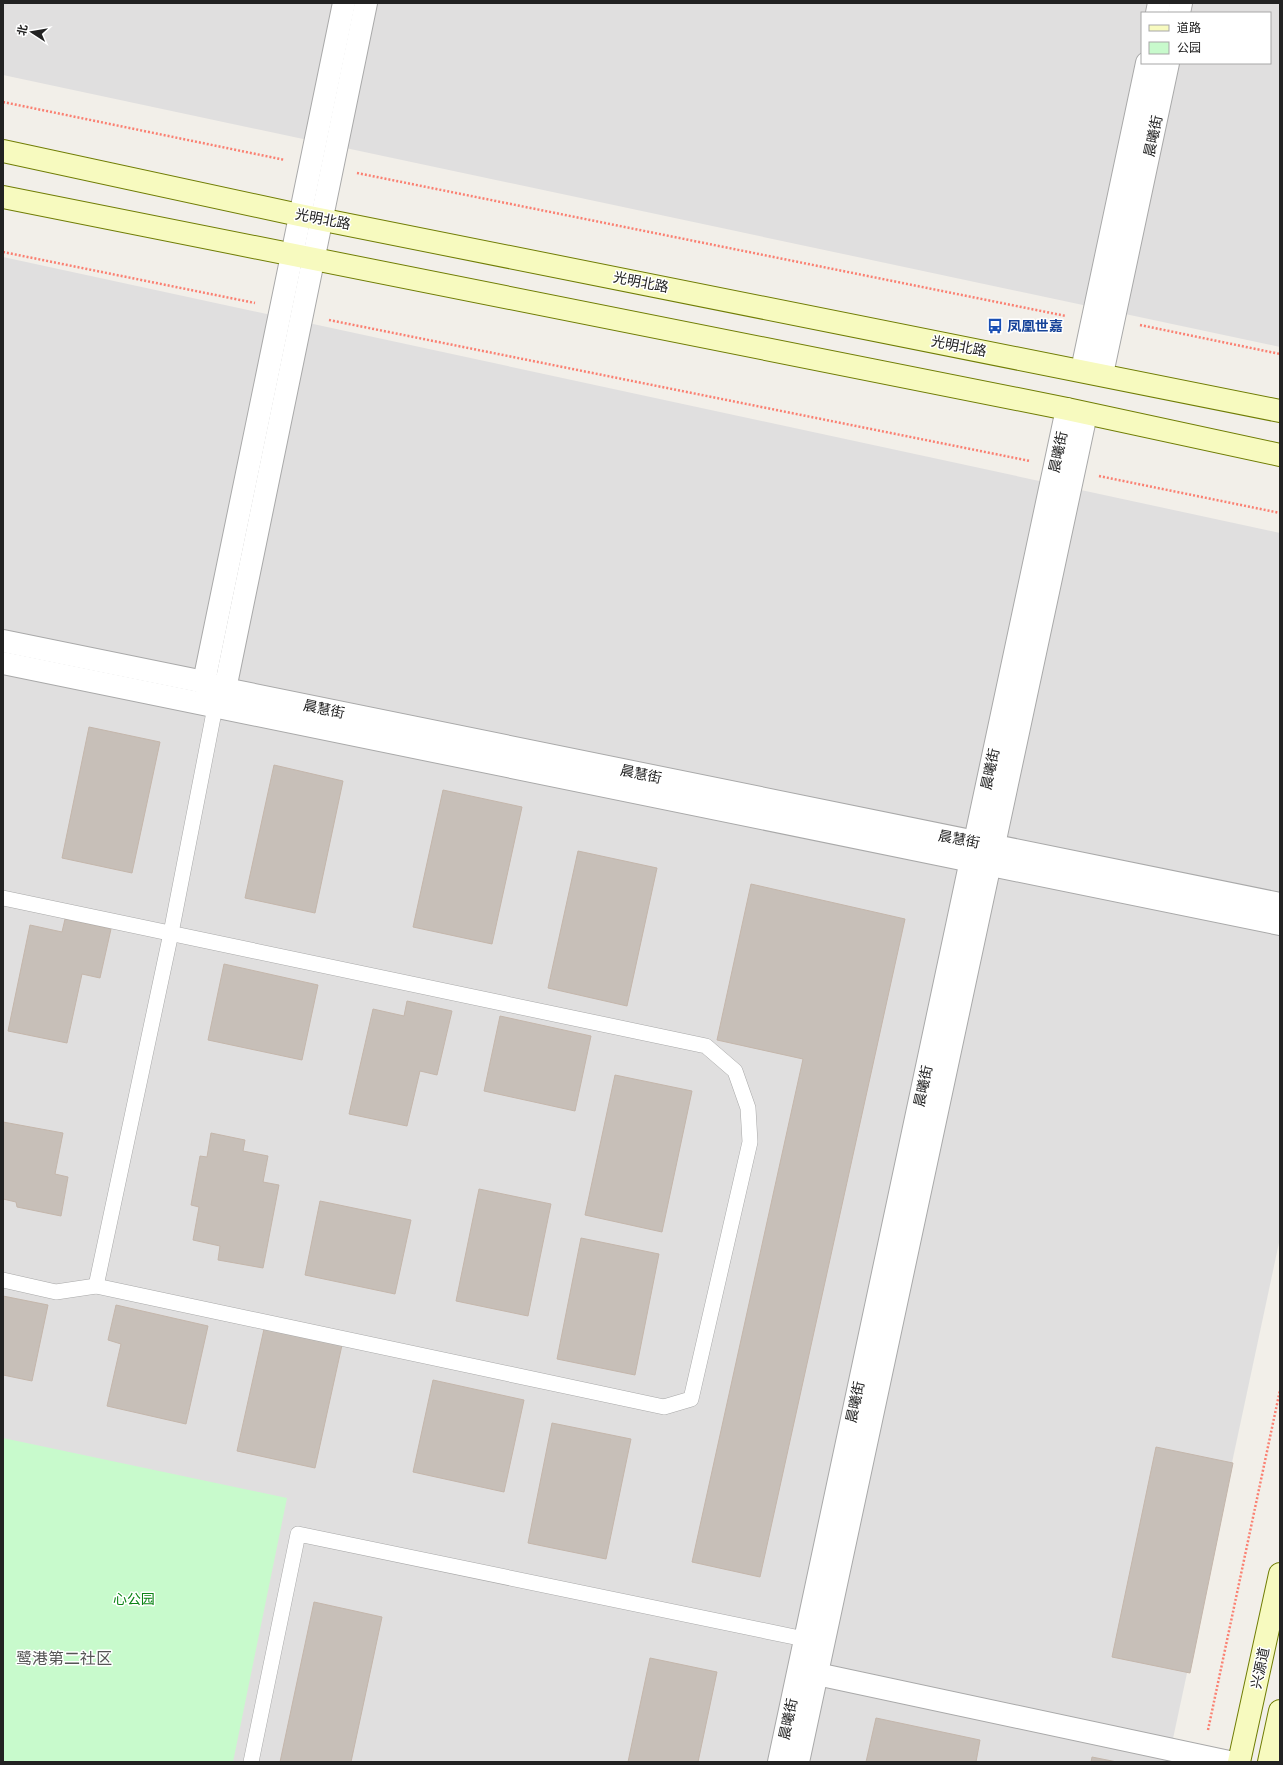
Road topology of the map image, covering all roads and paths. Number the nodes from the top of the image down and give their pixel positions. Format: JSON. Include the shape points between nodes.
{"nodes":[{"id":1,"x":344,"y":3,"type":"edge"},
{"id":2,"x":366,"y":3,"type":"edge"},
{"id":3,"x":1147,"y":64,"type":"edge"},
{"id":4,"x":1168,"y":64,"type":"edge"},
{"id":5,"x":3,"y":102,"type":"edge"},
{"id":6,"x":3,"y":151,"type":"edge"},
{"id":7,"x":320,"y":167,"type":"junction"},
{"id":8,"x":3,"y":197,"type":"edge"},
{"id":9,"x":299,"y":215,"type":"junction"},
{"id":10,"x":320,"y":218,"type":"junction"},
{"id":11,"x":3,"y":252,"type":"edge"},
{"id":12,"x":291,"y":255,"type":"junction"},
{"id":13,"x":313,"y":259,"type":"junction"},
{"id":14,"x":280,"y":308,"type":"junction"},
{"id":15,"x":302,"y":314,"type":"junction"},
{"id":16,"x":1103,"y":320,"type":"junction"},
{"id":17,"x":1280,"y":354,"type":"edge"},
{"id":18,"x":1092,"y":372,"type":"junction"},
{"id":19,"x":1280,"y":410,"type":"edge"},
{"id":20,"x":1077,"y":412,"type":"junction"},
{"id":21,"x":1280,"y":455,"type":"edge"},
{"id":22,"x":1065,"y":468,"type":"junction"},
{"id":23,"x":1280,"y":513,"type":"edge"},
{"id":24,"x":3,"y":641,"type":"edge"},
{"id":25,"x":3,"y":663,"type":"edge"},
{"id":26,"x":204,"y":682,"type":"junction"},
{"id":27,"x":220,"y":698,"type":"junction"},
{"id":28,"x":982,"y":853,"type":"junction"},
{"id":29,"x":3,"y":898,"type":"edge"},
{"id":30,"x":1280,"y":904,"type":"edge"},
{"id":31,"x":1280,"y":924,"type":"edge"},
{"id":32,"x":171,"y":932,"type":"junction"},
{"id":33,"x":3,"y":1280,"type":"edge"},
{"id":34,"x":96,"y":1286,"type":"junction"},
{"id":35,"x":1280,"y":1390,"type":"edge"},
{"id":36,"x":1280,"y":1574,"type":"edge"},
{"id":37,"x":814,"y":1641,"type":"junction"},
{"id":38,"x":817,"y":1674,"type":"junction"},
{"id":39,"x":1280,"y":1711,"type":"edge"},
{"id":40,"x":1202,"y":1756,"type":"junction"},
{"id":41,"x":251,"y":1762,"type":"edge"},
{"id":42,"x":779,"y":1762,"type":"edge"},
{"id":43,"x":798,"y":1762,"type":"edge"},
{"id":44,"x":1229,"y":1762,"type":"edge"},
{"id":45,"x":1239,"y":1762,"type":"edge"},
{"id":46,"x":1269,"y":1762,"type":"edge"}],
"edges":[{"from":1,"to":7,"type":"street"},
{"from":2,"to":7,"type":"street"},
{"from":3,"to":16,"type":"street","name":"晨曦街"},
{"from":4,"to":16,"type":"street","name":"晨曦街"},
{"from":5,"to":7,"type":"path"},
{"from":6,"to":9,"type":"main road","name":"光明北路"},
{"from":7,"to":9,"type":"street"},
{"from":7,"to":10,"type":"street"},
{"from":7,"to":16,"type":"path"},
{"from":8,"to":12,"type":"main road"},
{"from":9,"to":10,"type":"main road","name":"光明北路"},
{"from":9,"to":12,"type":"street"},
{"from":10,"to":13,"type":"street"},
{"from":10,"to":18,"type":"main road","name":"光明北路"},
{"from":11,"to":14,"type":"path"},
{"from":12,"to":13,"type":"main road"},
{"from":12,"to":14,"type":"street"},
{"from":13,"to":15,"type":"street"},
{"from":13,"to":20,"type":"main road"},
{"from":14,"to":26,"type":"street"},
{"from":15,"to":22,"type":"path"},
{"from":15,"to":27,"type":"street"},
{"from":16,"to":17,"type":"path"},
{"from":16,"to":18,"type":"street","name":"晨曦街"},
{"from":18,"to":19,"type":"main road","name":"光明北路"},
{"from":20,"to":21,"type":"main road"},
{"from":20,"to":22,"type":"street","name":"晨曦街"},
{"from":22,"to":23,"type":"path"},
{"from":22,"to":28,"type":"street","name":"晨曦街"},
{"from":24,"to":26,"type":"street"},
{"from":25,"to":27,"type":"street","name":"晨慧街"},
{"from":26,"to":27,"type":"street"},
{"from":27,"to":28,"type":"street","name":"晨慧街"},
{"from":27,"to":32,"type":"lane"},
{"from":28,"to":30,"type":"street","name":"晨慧街"},
{"from":28,"to":31,"type":"street","name":"晨慧街"},
{"from":28,"to":37,"type":"street","name":"晨曦街"},
{"from":29,"to":32,"type":"lane"},
{"from":32,"to":34,"type":"lane"},
{"from":32,"to":34,"type":"lane","via":[[706,1046],[734,1071],[748,1108],[750,1142],[690,1399],[664,1407]]},
{"from":33,"to":34,"type":"lane","via":[[56,1292]]},
{"from":35,"to":40,"type":"path"},
{"from":36,"to":45,"type":"main road","name":"兴源道"},
{"from":37,"to":38,"type":"street","name":"晨曦街"},
{"from":37,"to":41,"type":"lane","via":[[298,1534]]},
{"from":37,"to":42,"type":"street","name":"晨曦街"},
{"from":38,"to":40,"type":"street"},
{"from":38,"to":43,"type":"street","name":"晨曦街"},
{"from":39,"to":46,"type":"main road"},
{"from":40,"to":44,"type":"street"}]}
